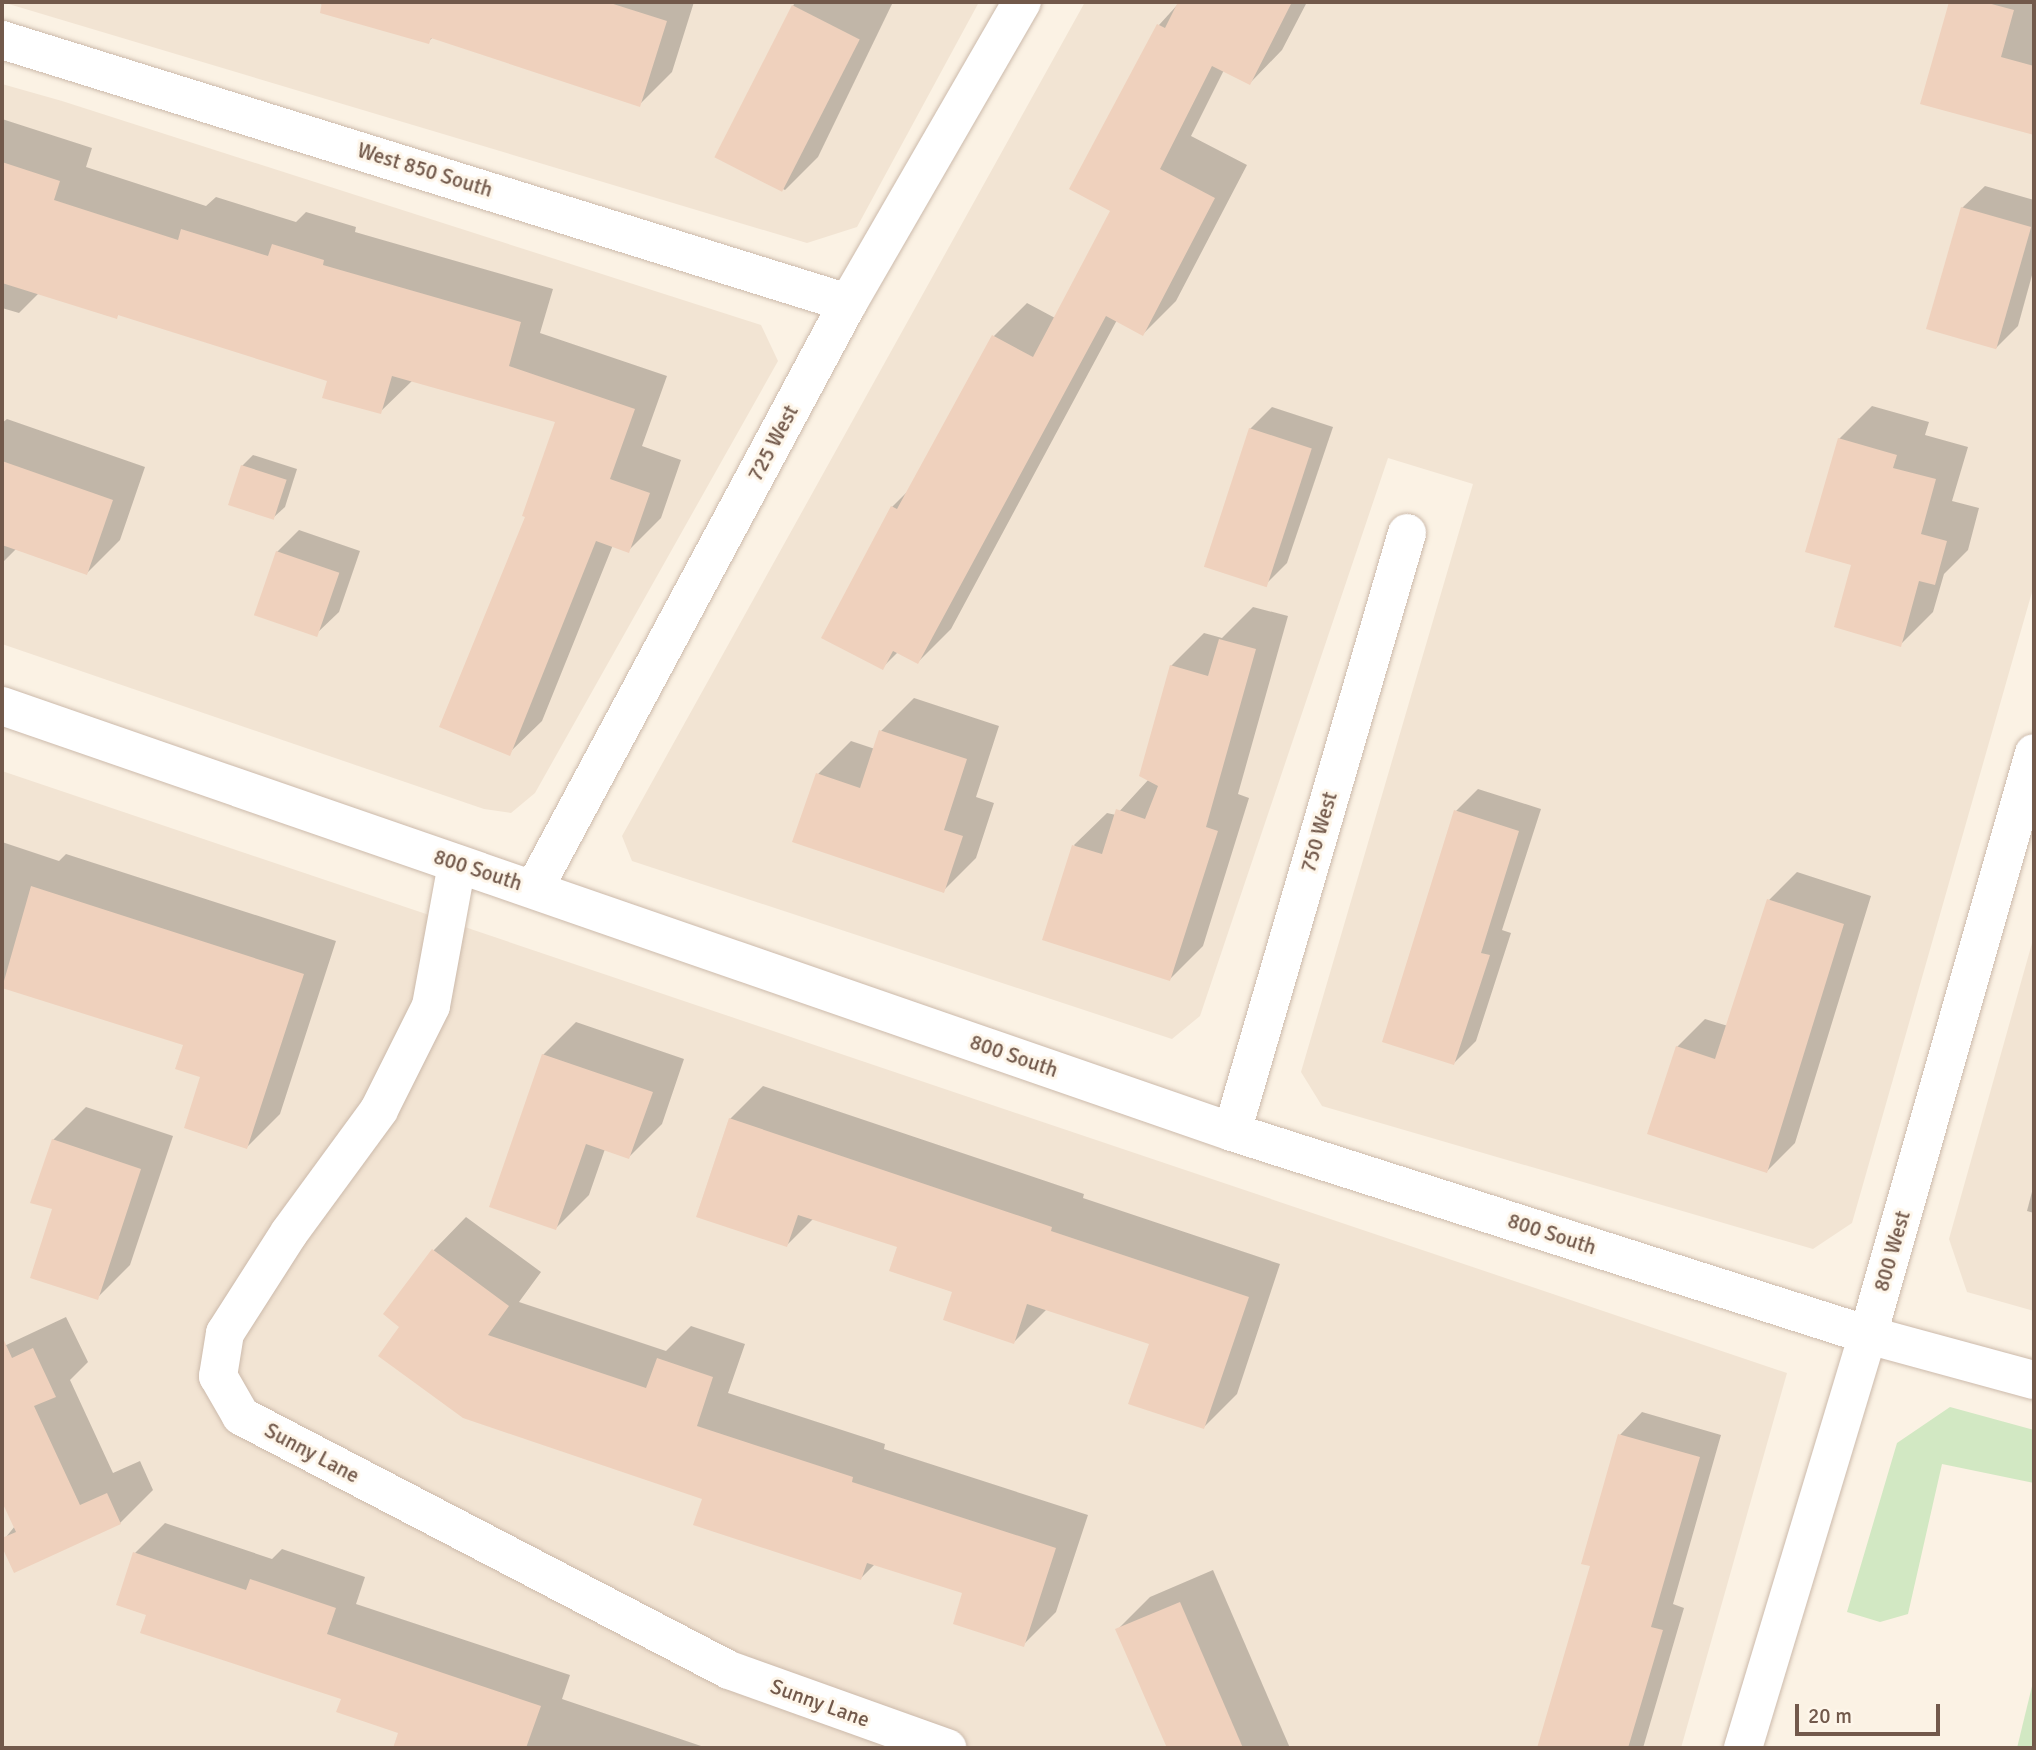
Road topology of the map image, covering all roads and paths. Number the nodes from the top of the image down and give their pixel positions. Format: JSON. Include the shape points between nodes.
{"nodes":[{"id":1,"x":1022,"y":2,"type":"edge"},
{"id":2,"x":2,"y":40,"type":"edge"},
{"id":3,"x":848,"y":303,"type":"junction"},
{"id":4,"x":1407,"y":533,"type":"dead end"},
{"id":5,"x":2,"y":706,"type":"edge"},
{"id":6,"x":2034,"y":753,"type":"edge"},
{"id":7,"x":457,"y":864,"type":"junction"},
{"id":8,"x":534,"y":889,"type":"junction"},
{"id":9,"x":1232,"y":1132,"type":"junction"},
{"id":10,"x":1868,"y":1335,"type":"junction"},
{"id":11,"x":2034,"y":1380,"type":"edge"},
{"id":12,"x":947,"y":1748,"type":"edge"},
{"id":13,"x":1743,"y":1748,"type":"edge"}],
"edges":[{"from":1,"to":3,"type":"street","name":"725 West"},
{"from":2,"to":3,"type":"street","name":"West 850 South"},
{"from":3,"to":8,"type":"street","name":"725 West"},
{"from":4,"to":9,"type":"street","name":"750 West"},
{"from":5,"to":7,"type":"street","name":"800 South"},
{"from":6,"to":10,"type":"street","name":"800 West"},
{"from":7,"to":8,"type":"street","name":"800 South"},
{"from":7,"to":12,"type":"street","name":"Sunny Lane","via":[[430,1006],[379,1110],[289,1233],[225,1333],[218,1376],[241,1416],[729,1670]]},
{"from":8,"to":9,"type":"street","name":"800 South"},
{"from":9,"to":10,"type":"street","name":"800 South"},
{"from":10,"to":11,"type":"street","name":"800 South"},
{"from":10,"to":13,"type":"street","name":"800 West"}]}
